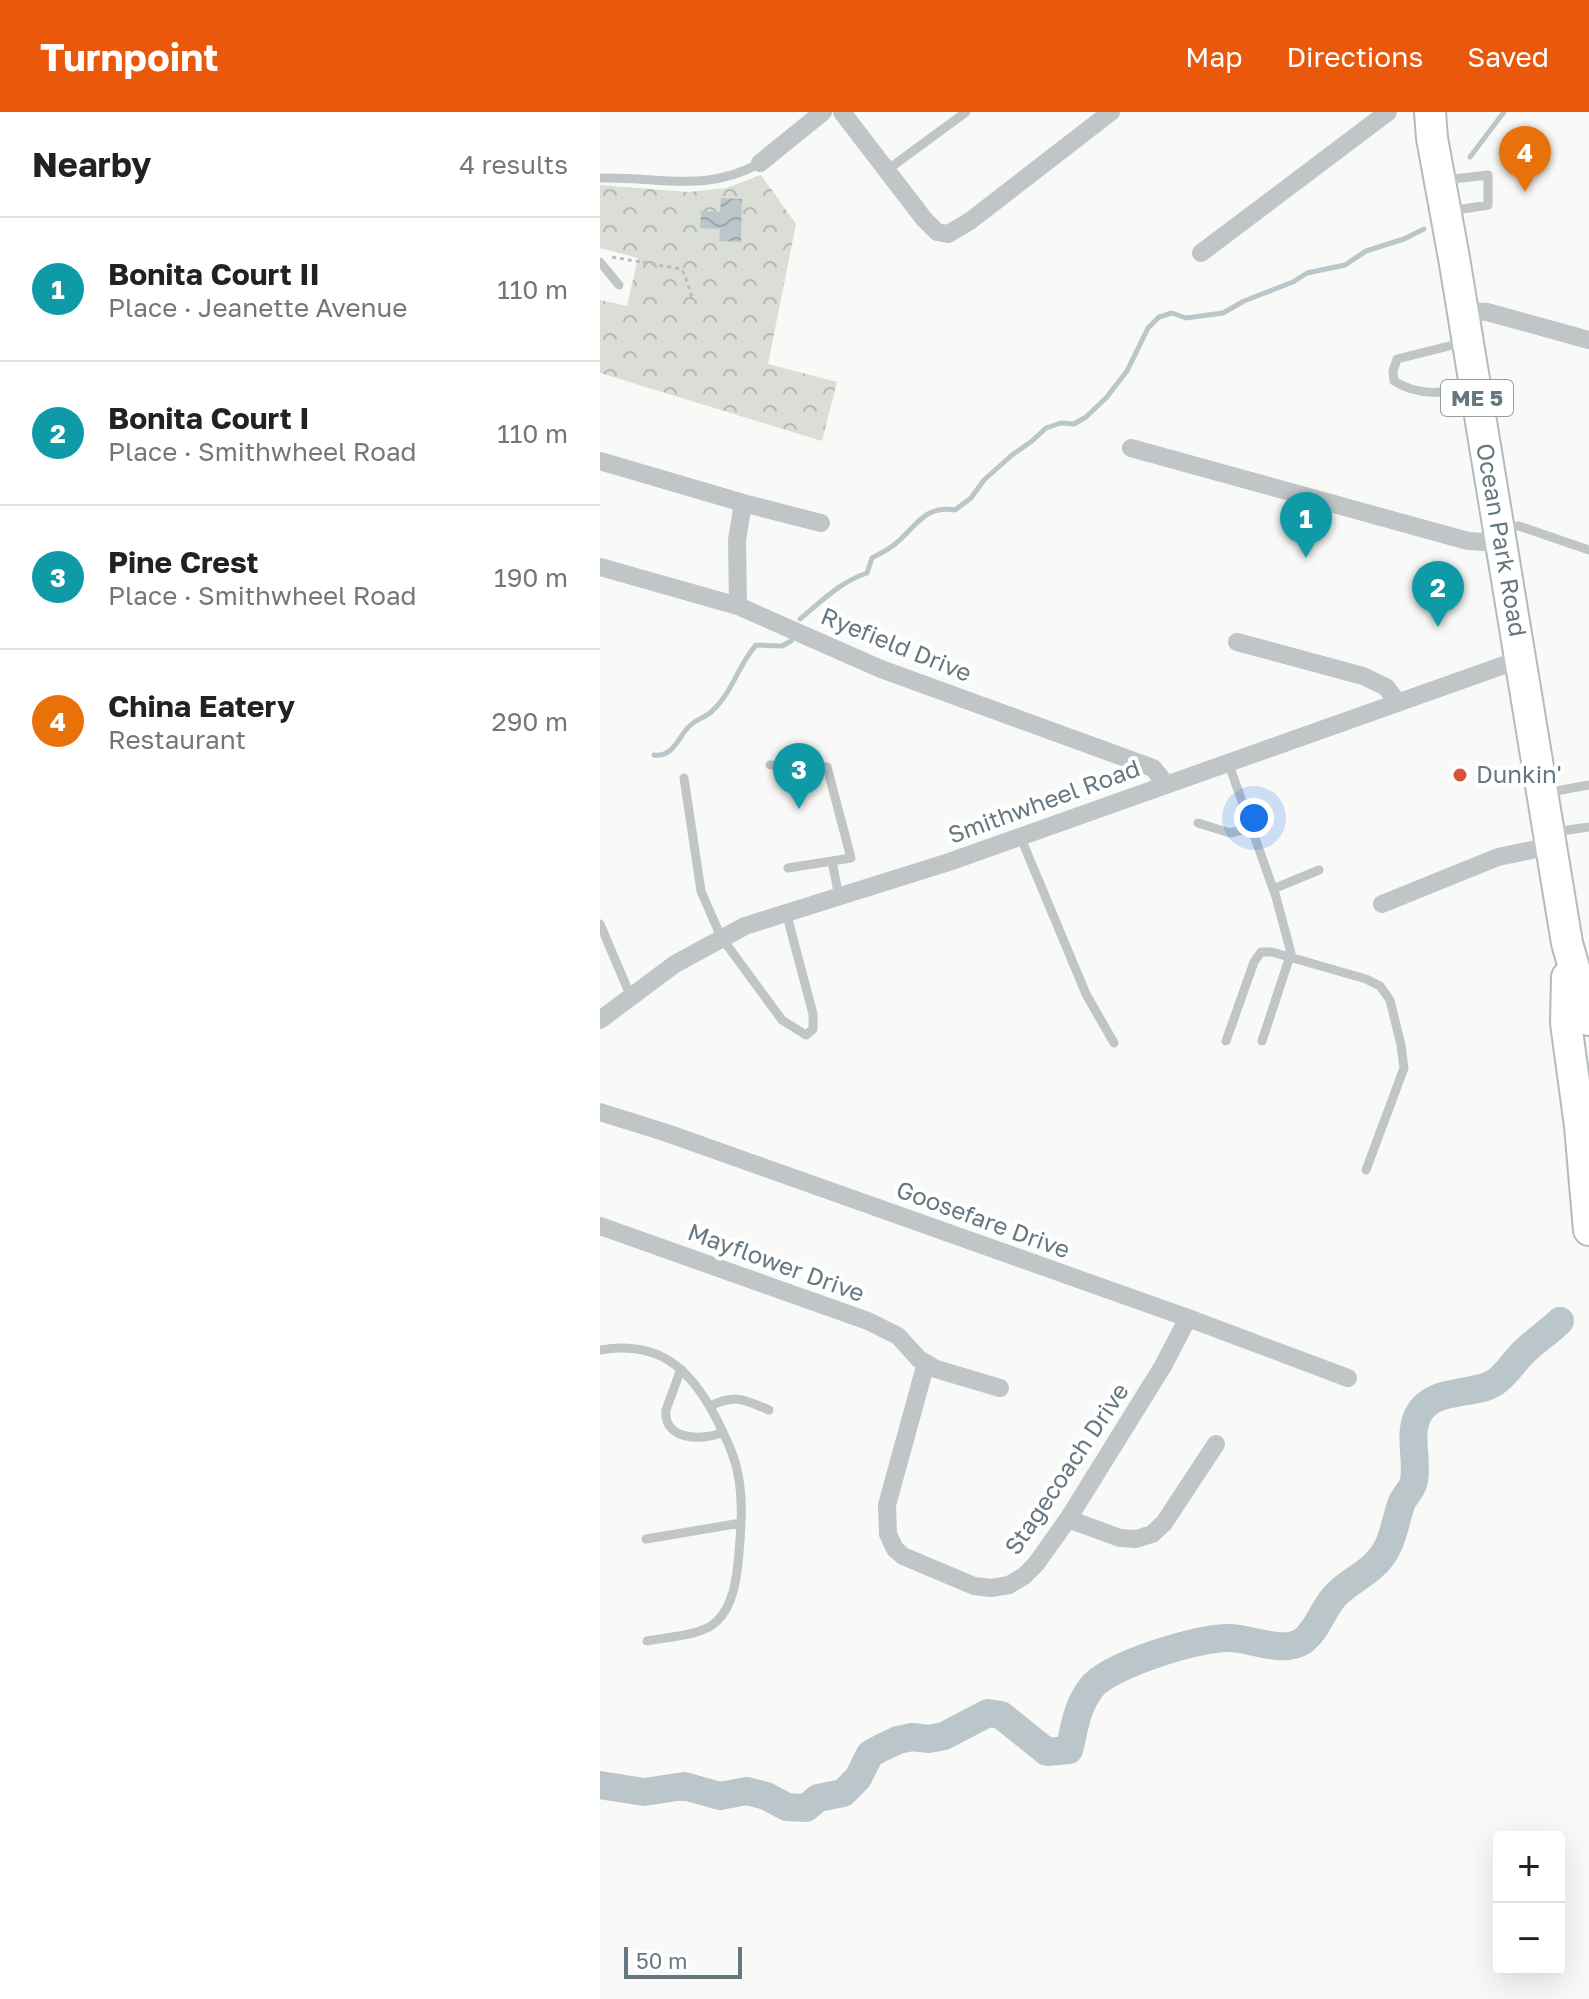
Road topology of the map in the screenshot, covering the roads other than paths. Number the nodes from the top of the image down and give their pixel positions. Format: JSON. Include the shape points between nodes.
{"nodes":[{"id":1,"x":823,"y":112,"type":"edge"},
{"id":2,"x":842,"y":112,"type":"edge"},
{"id":3,"x":966,"y":112,"type":"edge"},
{"id":4,"x":1111,"y":112,"type":"edge"},
{"id":5,"x":1388,"y":112,"type":"edge"},
{"id":6,"x":1427,"y":121,"type":"edge"},
{"id":7,"x":760,"y":163,"type":"joint"},
{"id":8,"x":887,"y":170,"type":"junction"},
{"id":9,"x":600,"y":178,"type":"edge"},
{"id":10,"x":1440,"y":180,"type":"junction"},
{"id":11,"x":1446,"y":212,"type":"junction"},
{"id":12,"x":1201,"y":253,"type":"dead end"},
{"id":13,"x":600,"y":262,"type":"edge"},
{"id":14,"x":619,"y":285,"type":"dead end"},
{"id":15,"x":1462,"y":311,"type":"junction"},
{"id":16,"x":1589,"y":340,"type":"edge"},
{"id":17,"x":1467,"y":341,"type":"junction"},
{"id":18,"x":1475,"y":388,"type":"junction"},
{"id":19,"x":1131,"y":448,"type":"dead end"},
{"id":20,"x":600,"y":461,"type":"edge"},
{"id":21,"x":743,"y":503,"type":"junction"},
{"id":22,"x":821,"y":523,"type":"dead end"},
{"id":23,"x":1499,"y":536,"type":"junction"},
{"id":24,"x":1589,"y":550,"type":"edge"},
{"id":25,"x":600,"y":567,"type":"edge"},
{"id":26,"x":738,"y":606,"type":"junction"},
{"id":27,"x":1237,"y":642,"type":"dead end"},
{"id":28,"x":1521,"y":659,"type":"junction"},
{"id":29,"x":1398,"y":703,"type":"junction"},
{"id":30,"x":1228,"y":762,"type":"junction"},
{"id":31,"x":770,"y":765,"type":"dead end"},
{"id":32,"x":684,"y":778,"type":"dead end"},
{"id":33,"x":1166,"y":784,"type":"junction"},
{"id":34,"x":1589,"y":785,"type":"edge"},
{"id":35,"x":1543,"y":793,"type":"junction"},
{"id":36,"x":1198,"y":823,"type":"dead end"},
{"id":37,"x":1589,"y":827,"type":"edge"},
{"id":38,"x":1251,"y":828,"type":"junction"},
{"id":39,"x":1020,"y":836,"type":"junction"},
{"id":40,"x":1550,"y":840,"type":"junction"},
{"id":41,"x":832,"y":861,"type":"junction"},
{"id":42,"x":788,"y":868,"type":"dead end"},
{"id":43,"x":1319,"y":870,"type":"dead end"},
{"id":44,"x":1273,"y":889,"type":"junction"},
{"id":45,"x":839,"y":897,"type":"junction"},
{"id":46,"x":1382,"y":904,"type":"dead end"},
{"id":47,"x":786,"y":912,"type":"junction"},
{"id":48,"x":600,"y":924,"type":"edge"},
{"id":49,"x":721,"y":937,"type":"junction"},
{"id":50,"x":1567,"y":943,"type":"junction"},
{"id":51,"x":1291,"y":958,"type":"junction"},
{"id":52,"x":631,"y":997,"type":"junction"},
{"id":53,"x":600,"y":1020,"type":"edge"},
{"id":54,"x":1589,"y":1020,"type":"edge"},
{"id":55,"x":1226,"y":1041,"type":"dead end"},
{"id":56,"x":1262,"y":1041,"type":"dead end"},
{"id":57,"x":1114,"y":1043,"type":"dead end"},
{"id":58,"x":600,"y":1112,"type":"edge"},
{"id":59,"x":1366,"y":1170,"type":"dead end"},
{"id":60,"x":600,"y":1226,"type":"edge"},
{"id":61,"x":1589,"y":1230,"type":"edge"},
{"id":62,"x":1188,"y":1318,"type":"junction"},
{"id":63,"x":600,"y":1350,"type":"edge"},
{"id":64,"x":926,"y":1363,"type":"junction"},
{"id":65,"x":681,"y":1369,"type":"junction"},
{"id":66,"x":1348,"y":1378,"type":"dead end"},
{"id":67,"x":1000,"y":1388,"type":"dead end"},
{"id":68,"x":710,"y":1406,"type":"junction"},
{"id":69,"x":769,"y":1410,"type":"dead end"},
{"id":70,"x":723,"y":1432,"type":"junction"},
{"id":71,"x":1216,"y":1444,"type":"dead end"},
{"id":72,"x":1068,"y":1519,"type":"junction"},
{"id":73,"x":741,"y":1523,"type":"junction"},
{"id":74,"x":646,"y":1539,"type":"dead end"},
{"id":75,"x":647,"y":1641,"type":"dead end"}],
"edges":[{"from":1,"to":7,"type":"street"},
{"from":2,"to":8,"type":"street"},
{"from":3,"to":8,"type":"lane"},
{"from":4,"to":8,"type":"street","via":[[948,234],[937,232],[924,219]]},
{"from":5,"to":12,"type":"street"},
{"from":6,"to":10,"type":"main road","name":"Ocean Park Road","number":"ME 5"},
{"from":7,"to":9,"type":"lane","via":[[709,181]]},
{"from":10,"to":11,"type":"main road","name":"Ocean Park Road","number":"ME 5"},
{"from":10,"to":11,"type":"lane","via":[[1488,175],[1488,205]]},
{"from":11,"to":15,"type":"main road","name":"Ocean Park Road","number":"ME 5"},
{"from":13,"to":14,"type":"lane"},
{"from":15,"to":16,"type":"street","via":[[1487,312]]},
{"from":15,"to":17,"type":"main road","name":"Ocean Park Road","number":"ME 5"},
{"from":17,"to":18,"type":"main road","name":"Ocean Park Road","number":"ME 5"},
{"from":17,"to":18,"type":"lane","via":[[1397,359],[1394,381],[1436,394]]},
{"from":18,"to":23,"type":"main road","name":"Ocean Park Road","number":"ME 5"},
{"from":19,"to":23,"type":"street","via":[[1468,541]]},
{"from":20,"to":21,"type":"street"},
{"from":21,"to":22,"type":"street"},
{"from":21,"to":26,"type":"street","via":[[737,540]]},
{"from":23,"to":24,"type":"lane","via":[[1519,526]]},
{"from":23,"to":28,"type":"main road","name":"Ocean Park Road","number":"ME 5"},
{"from":25,"to":26,"type":"street","name":"Ryefield Drive"},
{"from":26,"to":33,"type":"street","name":"Ryefield Drive","via":[[881,669],[1153,768]]},
{"from":27,"to":29,"type":"street","via":[[1363,676],[1386,687]]},
{"from":28,"to":29,"type":"street","name":"Smithwheel Road"},
{"from":28,"to":35,"type":"main road","name":"Ocean Park Road","number":"ME 5"},
{"from":29,"to":30,"type":"street","name":"Smithwheel Road"},
{"from":30,"to":33,"type":"street","name":"Smithwheel Road"},
{"from":30,"to":38,"type":"lane"},
{"from":31,"to":41,"type":"lane","via":[[827,767],[851,858]]},
{"from":32,"to":49,"type":"lane","via":[[701,891]]},
{"from":33,"to":39,"type":"street","name":"Smithwheel Road"},
{"from":34,"to":35,"type":"lane"},
{"from":35,"to":40,"type":"main road","name":"Ocean Park Road","number":"ME 5"},
{"from":36,"to":38,"type":"lane","via":[[1230,833]]},
{"from":37,"to":40,"type":"lane"},
{"from":38,"to":44,"type":"lane"},
{"from":39,"to":45,"type":"street","name":"Smithwheel Road"},
{"from":39,"to":57,"type":"lane","via":[[1086,994]]},
{"from":40,"to":46,"type":"street"},
{"from":40,"to":50,"type":"main road","name":"Ocean Park Road","number":"ME 5"},
{"from":41,"to":42,"type":"lane"},
{"from":41,"to":45,"type":"lane"},
{"from":43,"to":44,"type":"lane"},
{"from":44,"to":51,"type":"lane"},
{"from":45,"to":47,"type":"street","name":"Smithwheel Road"},
{"from":47,"to":49,"type":"street","name":"Smithwheel Road"},
{"from":47,"to":49,"type":"lane","via":[[815,1023],[810,1034],[782,1020]]},
{"from":48,"to":52,"type":"lane"},
{"from":49,"to":52,"type":"street","name":"Smithwheel Road"},
{"from":50,"to":54,"type":"main road","name":"Ocean Park Road","number":"ME 5"},
{"from":50,"to":61,"type":"main road","name":"Ocean Park Road","number":"ME 5","via":[[1566,1023]]},
{"from":51,"to":55,"type":"lane","via":[[1265,951],[1257,956]]},
{"from":51,"to":56,"type":"lane"},
{"from":51,"to":59,"type":"lane","via":[[1373,981],[1390,1000],[1404,1068]]},
{"from":52,"to":53,"type":"street","name":"Smithwheel Road"},
{"from":58,"to":62,"type":"street","name":"Goosefare Drive"},
{"from":60,"to":64,"type":"street","name":"Mayflower Drive","via":[[868,1321],[898,1336]]},
{"from":62,"to":66,"type":"street","name":"Goosefare Drive"},
{"from":62,"to":72,"type":"street","name":"Stagecoach Drive"},
{"from":63,"to":65,"type":"lane","via":[[640,1349]]},
{"from":64,"to":67,"type":"street","name":"Mayflower Drive"},
{"from":64,"to":72,"type":"street","name":"Stagecoach Drive","via":[[887,1505],[888,1534],[895,1549],[949,1577],[983,1587],[1009,1585],[1036,1564]]},
{"from":65,"to":68,"type":"lane"},
{"from":65,"to":70,"type":"lane","via":[[666,1410],[670,1428],[699,1438]]},
{"from":68,"to":69,"type":"lane","via":[[739,1398]]},
{"from":68,"to":70,"type":"lane"},
{"from":70,"to":73,"type":"lane","via":[[739,1481]]},
{"from":71,"to":72,"type":"street","via":[[1152,1534],[1120,1538]]},
{"from":73,"to":74,"type":"lane"},
{"from":73,"to":75,"type":"lane","via":[[731,1598],[723,1614],[704,1630]]}]}
